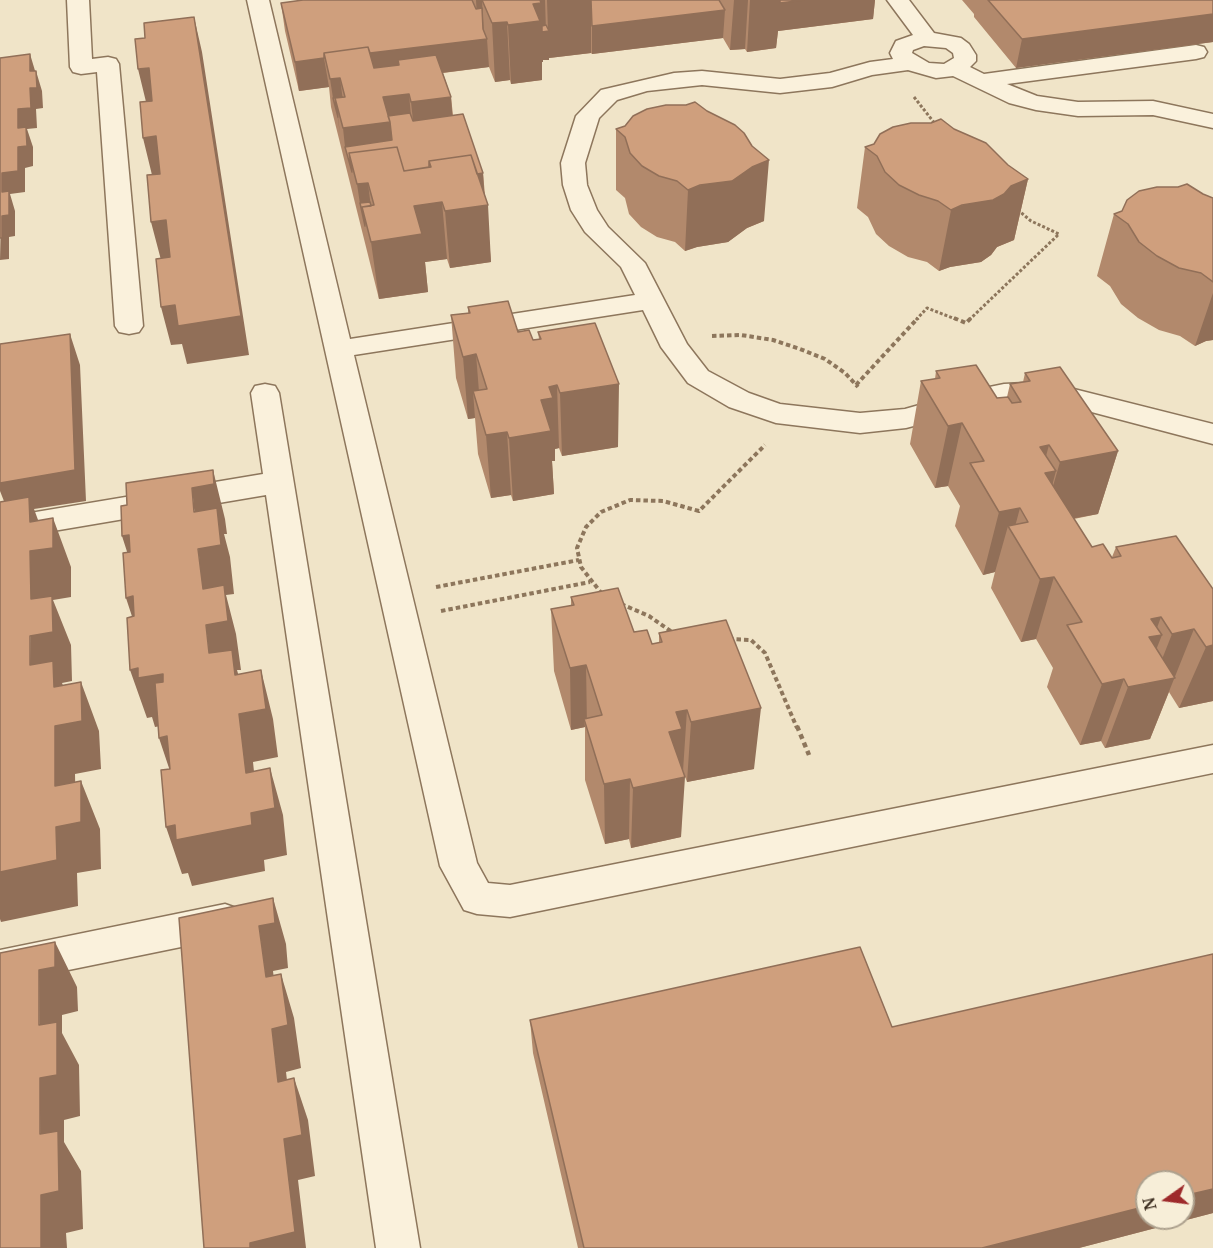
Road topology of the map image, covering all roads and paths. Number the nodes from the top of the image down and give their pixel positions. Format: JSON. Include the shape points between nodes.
{"nodes":[{"id":1,"x":78,"y":0,"type":"edge"},
{"id":2,"x":258,"y":0,"type":"edge"},
{"id":3,"x":898,"y":0,"type":"edge"},
{"id":4,"x":927,"y":39,"type":"junction"},
{"id":5,"x":1196,"y":52,"type":"dead end"},
{"id":6,"x":900,"y":65,"type":"junction"},
{"id":7,"x":954,"y":68,"type":"junction"},
{"id":8,"x":981,"y":81,"type":"junction"},
{"id":9,"x":1213,"y":121,"type":"edge"},
{"id":10,"x":937,"y":126,"type":"edge"},
{"id":11,"x":1015,"y":207,"type":"edge"},
{"id":12,"x":650,"y":301,"type":"junction"},
{"id":13,"x":129,"y":326,"type":"dead end"},
{"id":14,"x":672,"y":341,"type":"junction"},
{"id":15,"x":339,"y":350,"type":"junction"},
{"id":16,"x":856,"y":385,"type":"junction"},
{"id":17,"x":265,"y":393,"type":"dead end"},
{"id":18,"x":794,"y":416,"type":"junction"},
{"id":19,"x":878,"y":421,"type":"junction"},
{"id":20,"x":1213,"y":434,"type":"edge"},
{"id":21,"x":279,"y":482,"type":"junction"},
{"id":22,"x":0,"y":529,"type":"edge"},
{"id":23,"x":579,"y":560,"type":"junction"},
{"id":24,"x":590,"y":582,"type":"junction"},
{"id":25,"x":609,"y":599,"type":"edge"},
{"id":26,"x":616,"y":602,"type":"edge"},
{"id":27,"x":399,"y":607,"type":"junction"},
{"id":28,"x":681,"y":635,"type":"edge"},
{"id":29,"x":727,"y":639,"type":"edge"},
{"id":30,"x":809,"y":755,"type":"dead end"},
{"id":31,"x":1213,"y":759,"type":"edge"},
{"id":32,"x":260,"y":914,"type":"edge"},
{"id":33,"x":0,"y":967,"type":"edge"},
{"id":34,"x":398,"y":1248,"type":"edge"}],
"edges":[{"from":1,"to":13,"type":"lane","via":[[81,67],[108,64]]},
{"from":2,"to":15,"type":"lane"},
{"from":3,"to":4,"type":"lane"},
{"from":4,"to":6,"type":"lane","via":[[904,46]]},
{"from":4,"to":7,"type":"lane","via":[[942,40],[961,49],[965,61]]},
{"from":5,"to":8,"type":"lane"},
{"from":6,"to":7,"type":"lane","via":[[936,71]]},
{"from":6,"to":10,"type":"path"},
{"from":6,"to":12,"type":"lane","via":[[832,80],[780,86],[702,78],[645,85],[609,95],[588,116],[573,164],[575,185],[598,232],[632,263]]},
{"from":7,"to":8,"type":"lane"},
{"from":8,"to":9,"type":"lane","via":[[1036,103],[1078,109],[1153,108]]},
{"from":11,"to":16,"type":"path","via":[[1031,221],[1059,234],[966,323],[927,308]]},
{"from":12,"to":14,"type":"lane"},
{"from":12,"to":15,"type":"lane"},
{"from":14,"to":16,"type":"path","via":[[741,335],[773,340],[825,359]]},
{"from":14,"to":18,"type":"lane","via":[[698,377],[739,400]]},
{"from":15,"to":27,"type":"lane"},
{"from":16,"to":19,"type":"path"},
{"from":17,"to":21,"type":"lane"},
{"from":18,"to":19,"type":"lane","via":[[860,423]]},
{"from":18,"to":23,"type":"path","via":[[699,511],[663,501],[630,500],[601,512],[586,527],[578,548]]},
{"from":19,"to":20,"type":"lane","via":[[906,418],[1004,393],[1046,392]]},
{"from":21,"to":22,"type":"lane"},
{"from":21,"to":34,"type":"lane"},
{"from":23,"to":24,"type":"path"},
{"from":23,"to":27,"type":"path"},
{"from":24,"to":25,"type":"path"},
{"from":24,"to":27,"type":"path"},
{"from":26,"to":28,"type":"path","via":[[649,615],[664,628]]},
{"from":27,"to":31,"type":"lane","via":[[459,866],[477,898],[510,901]]},
{"from":29,"to":30,"type":"path","via":[[751,640],[765,653]]},
{"from":32,"to":33,"type":"lane"}]}
